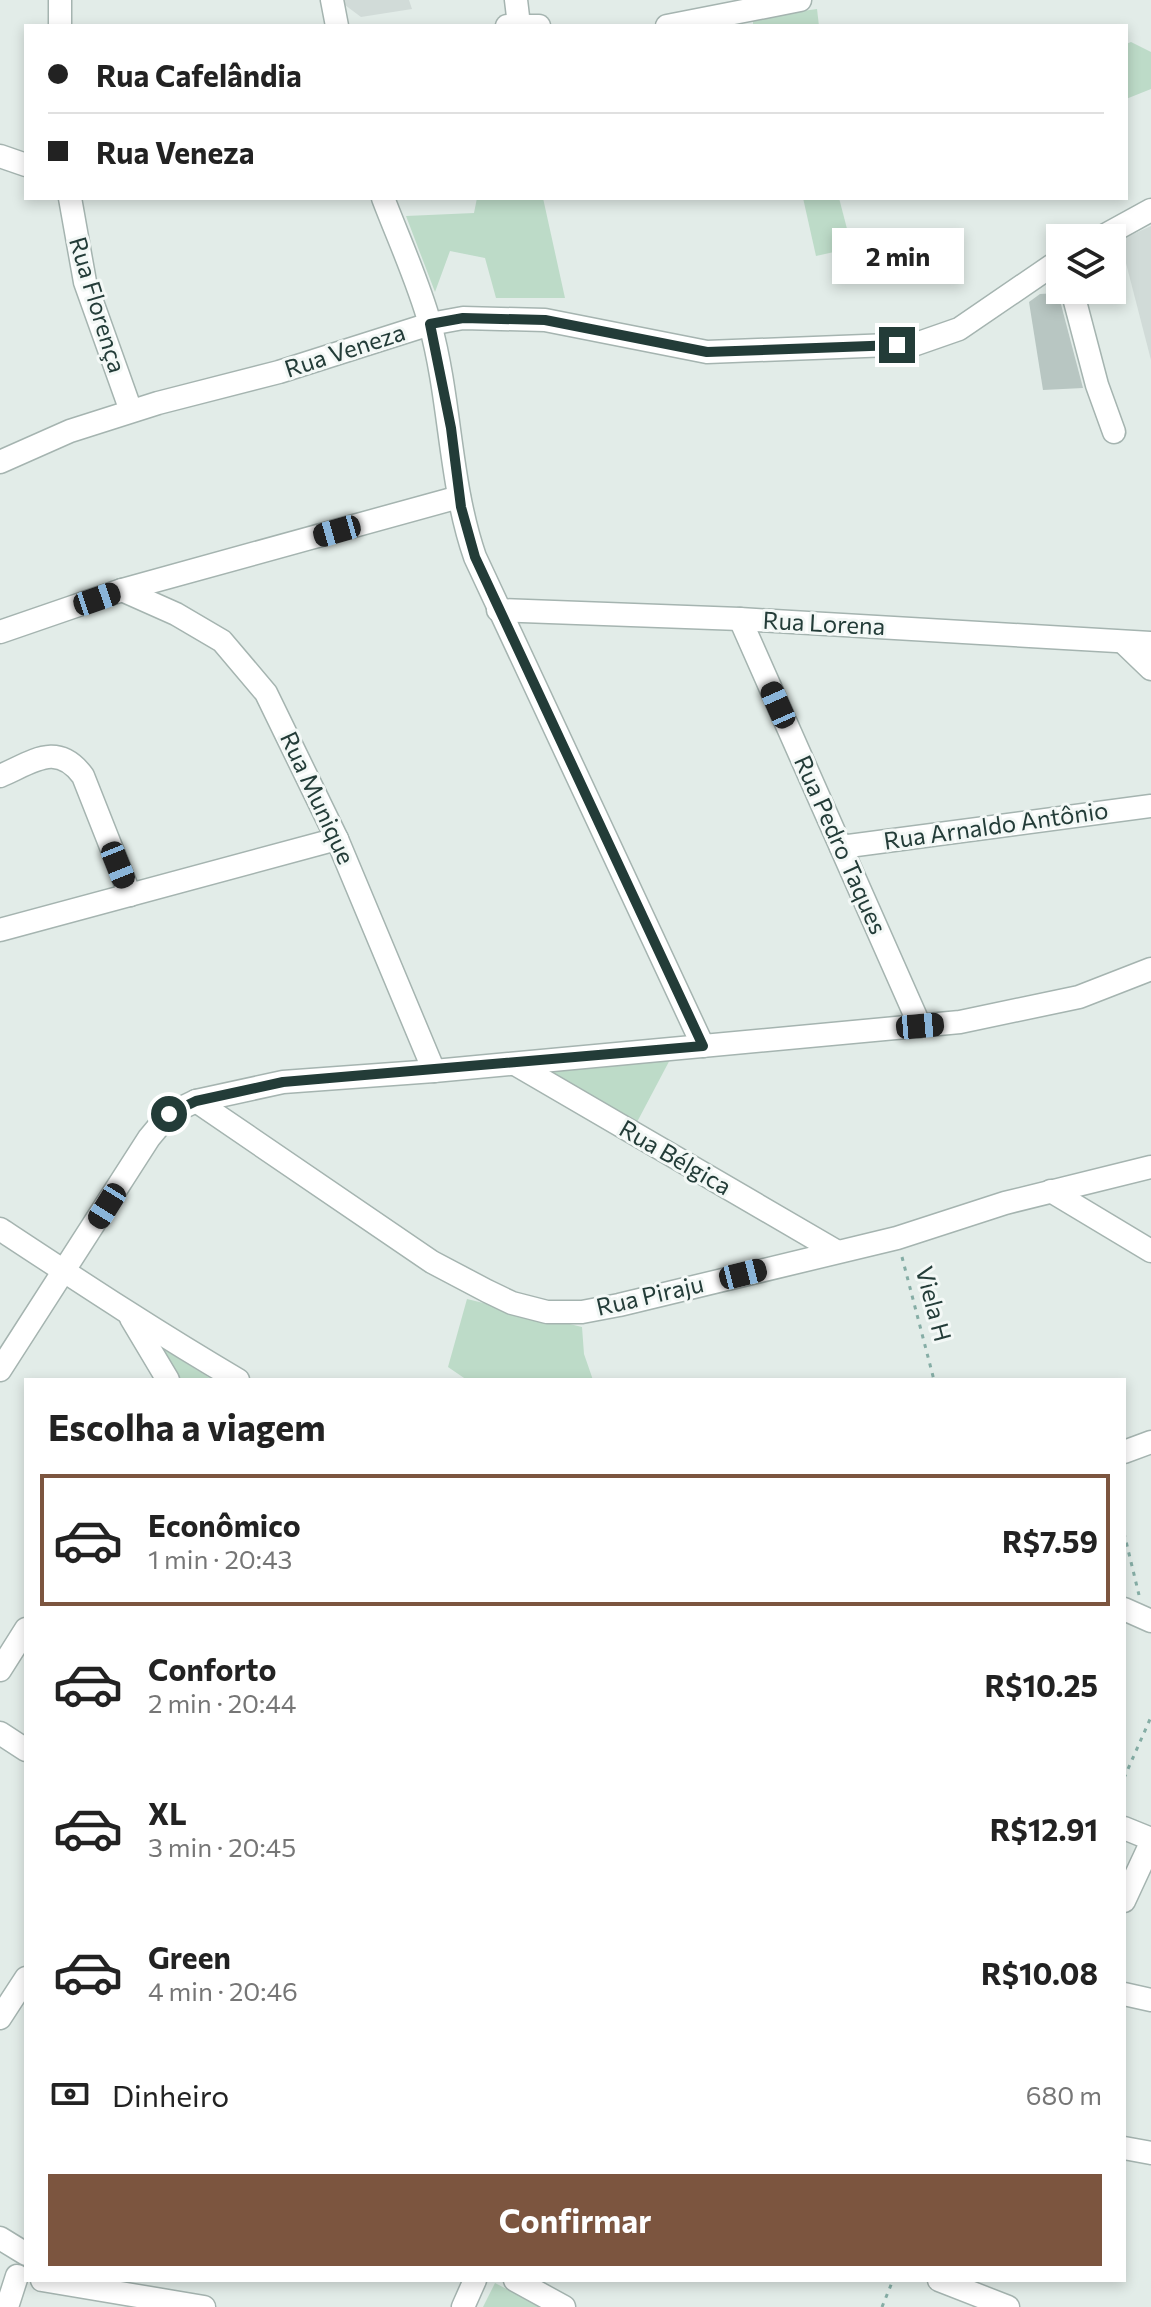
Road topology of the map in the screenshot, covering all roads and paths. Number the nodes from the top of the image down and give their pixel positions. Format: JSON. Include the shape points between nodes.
{"nodes":[{"id":1,"x":60,"y":0,"type":"edge"},
{"id":2,"x":332,"y":0,"type":"edge"},
{"id":3,"x":516,"y":0,"type":"edge"},
{"id":4,"x":800,"y":0,"type":"edge"},
{"id":5,"x":60,"y":24,"type":"edge"},
{"id":6,"x":337,"y":24,"type":"edge"},
{"id":7,"x":519,"y":24,"type":"edge"},
{"id":8,"x":677,"y":24,"type":"edge"},
{"id":9,"x":0,"y":156,"type":"edge"},
{"id":10,"x":24,"y":164,"type":"edge"},
{"id":11,"x":70,"y":200,"type":"edge"},
{"id":12,"x":384,"y":200,"type":"edge"},
{"id":13,"x":1151,"y":210,"type":"edge"},
{"id":14,"x":1126,"y":224,"type":"edge"},
{"id":15,"x":1046,"y":270,"type":"edge"},
{"id":16,"x":1076,"y":304,"type":"edge"},
{"id":17,"x":430,"y":324,"type":"junction"},
{"id":18,"x":131,"y":411,"type":"junction"},
{"id":19,"x":1114,"y":432,"type":"dead end"},
{"id":20,"x":0,"y":462,"type":"edge"},
{"id":21,"x":459,"y":497,"type":"junction"},
{"id":22,"x":122,"y":590,"type":"junction"},
{"id":23,"x":498,"y":610,"type":"junction"},
{"id":24,"x":740,"y":619,"type":"junction"},
{"id":25,"x":0,"y":632,"type":"edge"},
{"id":26,"x":1124,"y":643,"type":"junction"},
{"id":27,"x":1151,"y":643,"type":"edge"},
{"id":28,"x":1151,"y":669,"type":"edge"},
{"id":29,"x":0,"y":776,"type":"edge"},
{"id":30,"x":1151,"y":806,"type":"edge"},
{"id":31,"x":337,"y":839,"type":"junction"},
{"id":32,"x":841,"y":847,"type":"junction"},
{"id":33,"x":130,"y":895,"type":"junction"},
{"id":34,"x":0,"y":930,"type":"edge"},
{"id":35,"x":1151,"y":969,"type":"edge"},
{"id":36,"x":920,"y":1026,"type":"junction"},
{"id":37,"x":703,"y":1046,"type":"junction"},
{"id":38,"x":515,"y":1064,"type":"junction"},
{"id":39,"x":434,"y":1071,"type":"junction"},
{"id":40,"x":196,"y":1101,"type":"junction"},
{"id":41,"x":1151,"y":1167,"type":"edge"},
{"id":42,"x":1051,"y":1191,"type":"junction"},
{"id":43,"x":0,"y":1229,"type":"edge"},
{"id":44,"x":897,"y":1238,"type":"junction"},
{"id":45,"x":836,"y":1251,"type":"junction"},
{"id":46,"x":1151,"y":1251,"type":"edge"},
{"id":47,"x":65,"y":1270,"type":"junction"},
{"id":48,"x":130,"y":1317,"type":"junction"},
{"id":49,"x":0,"y":1370,"type":"edge"},
{"id":50,"x":167,"y":1378,"type":"edge"},
{"id":51,"x":235,"y":1378,"type":"edge"},
{"id":52,"x":933,"y":1378,"type":"edge"},
{"id":53,"x":1151,"y":1442,"type":"edge"},
{"id":54,"x":1126,"y":1451,"type":"edge"},
{"id":55,"x":1126,"y":1540,"type":"edge"},
{"id":56,"x":1126,"y":1610,"type":"edge"},
{"id":57,"x":1148,"y":1620,"type":"edge"},
{"id":58,"x":24,"y":1632,"type":"edge"},
{"id":59,"x":0,"y":1670,"type":"edge"},
{"id":60,"x":1151,"y":1717,"type":"edge"},
{"id":61,"x":0,"y":1733,"type":"edge"},
{"id":62,"x":24,"y":1749,"type":"edge"},
{"id":63,"x":1126,"y":1773,"type":"edge"},
{"id":64,"x":1126,"y":1829,"type":"edge"},
{"id":65,"x":1151,"y":1841,"type":"edge"},
{"id":66,"x":1126,"y":1897,"type":"edge"},
{"id":67,"x":24,"y":1981,"type":"edge"},
{"id":68,"x":1126,"y":1994,"type":"edge"},
{"id":69,"x":1151,"y":2000,"type":"edge"},
{"id":70,"x":0,"y":2018,"type":"edge"},
{"id":71,"x":1126,"y":2148,"type":"edge"},
{"id":72,"x":1151,"y":2153,"type":"edge"},
{"id":73,"x":0,"y":2238,"type":"edge"},
{"id":74,"x":24,"y":2253,"type":"edge"},
{"id":75,"x":14,"y":2276,"type":"edge"},
{"id":76,"x":54,"y":2282,"type":"edge"},
{"id":77,"x":474,"y":2282,"type":"edge"},
{"id":78,"x":519,"y":2282,"type":"edge"},
{"id":79,"x":892,"y":2282,"type":"edge"},
{"id":80,"x":944,"y":2282,"type":"edge"},
{"id":81,"x":7,"y":2307,"type":"edge"},
{"id":82,"x":204,"y":2307,"type":"edge"},
{"id":83,"x":463,"y":2307,"type":"edge"},
{"id":84,"x":564,"y":2307,"type":"edge"},
{"id":85,"x":882,"y":2307,"type":"edge"},
{"id":86,"x":1008,"y":2307,"type":"edge"}],
"edges":[{"from":1,"to":5,"type":"street"},
{"from":2,"to":6,"type":"street"},
{"from":3,"to":7,"type":"street"},
{"from":4,"to":8,"type":"street"},
{"from":9,"to":10,"type":"street"},
{"from":11,"to":18,"type":"street","name":"Rua Florença","via":[[85,282]]},
{"from":12,"to":17,"type":"street"},
{"from":13,"to":14,"type":"street"},
{"from":15,"to":17,"type":"street","name":"Rua Veneza","via":[[959,329],[916,344],[707,352],[545,320],[463,318]]},
{"from":16,"to":19,"type":"street"},
{"from":17,"to":18,"type":"street","name":"Rua Veneza"},
{"from":17,"to":21,"type":"street"},
{"from":18,"to":20,"type":"street","name":"Rua Veneza"},
{"from":21,"to":22,"type":"street"},
{"from":21,"to":23,"type":"street","via":[[475,557]]},
{"from":22,"to":25,"type":"street"},
{"from":22,"to":31,"type":"street","name":"Rua Munique","via":[[201,627],[238,656],[273,706]]},
{"from":23,"to":24,"type":"street","name":"Rua Lorena"},
{"from":23,"to":37,"type":"street"},
{"from":24,"to":26,"type":"street","name":"Rua Lorena"},
{"from":24,"to":32,"type":"street","name":"Rua Pedro Taques"},
{"from":26,"to":27,"type":"street","name":"Rua Lorena"},
{"from":26,"to":28,"type":"street"},
{"from":29,"to":33,"type":"street","via":[[43,757],[73,763],[83,776]]},
{"from":30,"to":32,"type":"street","name":"Rua Arnaldo Antônio"},
{"from":31,"to":33,"type":"street"},
{"from":31,"to":39,"type":"street","name":"Rua Munique"},
{"from":32,"to":36,"type":"street","name":"Rua Pedro Taques"},
{"from":33,"to":34,"type":"street"},
{"from":35,"to":36,"type":"street","via":[[1032,1010]]},
{"from":36,"to":37,"type":"street"},
{"from":37,"to":38,"type":"street"},
{"from":38,"to":39,"type":"street"},
{"from":38,"to":45,"type":"street","name":"Rua Bélgica"},
{"from":39,"to":40,"type":"street","via":[[283,1082]]},
{"from":40,"to":45,"type":"street","name":"Rua Piraju","via":[[432,1262],[512,1303],[547,1312],[606,1307]]},
{"from":40,"to":47,"type":"street","via":[[169,1114],[149,1138]]},
{"from":41,"to":42,"type":"street","name":"Rua Piraju"},
{"from":42,"to":44,"type":"street","name":"Rua Piraju"},
{"from":42,"to":46,"type":"street"},
{"from":43,"to":47,"type":"street"},
{"from":44,"to":45,"type":"street","name":"Rua Piraju"},
{"from":44,"to":52,"type":"path","name":"Viela H"},
{"from":47,"to":48,"type":"street","via":[[115,1301]]},
{"from":47,"to":49,"type":"street"},
{"from":48,"to":50,"type":"street"},
{"from":48,"to":51,"type":"street"},
{"from":53,"to":54,"type":"street"},
{"from":55,"to":57,"type":"path"},
{"from":56,"to":57,"type":"street"},
{"from":58,"to":59,"type":"street"},
{"from":60,"to":63,"type":"path"},
{"from":61,"to":62,"type":"street"},
{"from":64,"to":65,"type":"street"},
{"from":65,"to":66,"type":"street"},
{"from":67,"to":70,"type":"street"},
{"from":68,"to":69,"type":"street"},
{"from":71,"to":72,"type":"street"},
{"from":73,"to":74,"type":"street"},
{"from":75,"to":81,"type":"street"},
{"from":76,"to":82,"type":"street"},
{"from":77,"to":83,"type":"street"},
{"from":78,"to":84,"type":"street"},
{"from":79,"to":85,"type":"path"},
{"from":80,"to":86,"type":"street"}]}
